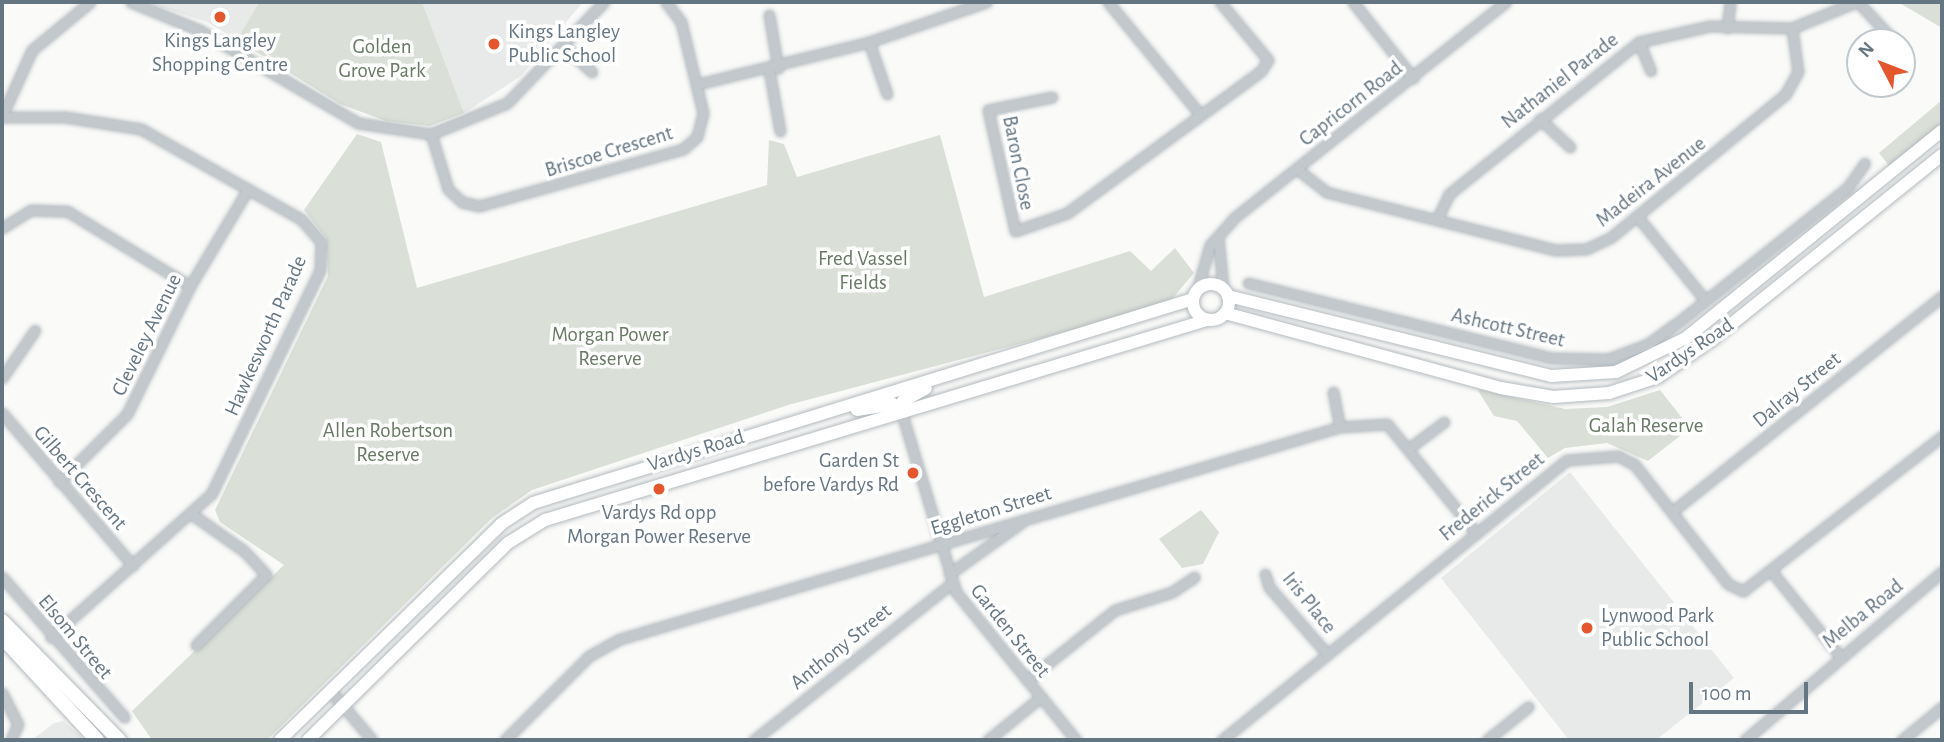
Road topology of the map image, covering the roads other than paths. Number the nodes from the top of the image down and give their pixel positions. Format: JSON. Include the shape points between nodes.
{"nodes":[{"id":1,"x":90,"y":2,"type":"edge"},
{"id":2,"x":131,"y":2,"type":"edge"},
{"id":3,"x":604,"y":2,"type":"edge"},
{"id":4,"x":666,"y":2,"type":"edge"},
{"id":5,"x":986,"y":2,"type":"edge"},
{"id":6,"x":1108,"y":2,"type":"edge"},
{"id":7,"x":1220,"y":2,"type":"edge"},
{"id":8,"x":1353,"y":2,"type":"edge"},
{"id":9,"x":1506,"y":2,"type":"edge"},
{"id":10,"x":1730,"y":2,"type":"edge"},
{"id":11,"x":1857,"y":2,"type":"edge"},
{"id":12,"x":769,"y":15,"type":"dead end"},
{"id":13,"x":1727,"y":28,"type":"junction"},
{"id":14,"x":1792,"y":28,"type":"junction"},
{"id":15,"x":1882,"y":28,"type":"edge"},
{"id":16,"x":869,"y":42,"type":"junction"},
{"id":17,"x":1639,"y":42,"type":"junction"},
{"id":18,"x":564,"y":46,"type":"junction"},
{"id":19,"x":773,"y":69,"type":"junction"},
{"id":20,"x":1651,"y":71,"type":"dead end"},
{"id":21,"x":592,"y":72,"type":"dead end"},
{"id":22,"x":1413,"y":78,"type":"junction"},
{"id":23,"x":698,"y":84,"type":"junction"},
{"id":24,"x":887,"y":94,"type":"dead end"},
{"id":25,"x":1052,"y":97,"type":"dead end"},
{"id":26,"x":1199,"y":113,"type":"junction"},
{"id":27,"x":2,"y":117,"type":"edge"},
{"id":28,"x":1540,"y":119,"type":"junction"},
{"id":29,"x":780,"y":131,"type":"dead end"},
{"id":30,"x":1942,"y":131,"type":"edge"},
{"id":31,"x":430,"y":134,"type":"junction"},
{"id":32,"x":1570,"y":147,"type":"dead end"},
{"id":33,"x":1942,"y":155,"type":"edge"},
{"id":34,"x":1865,"y":163,"type":"dead end"},
{"id":35,"x":1297,"y":169,"type":"junction"},
{"id":36,"x":248,"y":189,"type":"junction"},
{"id":37,"x":1637,"y":216,"type":"junction"},
{"id":38,"x":1437,"y":219,"type":"junction"},
{"id":39,"x":2,"y":228,"type":"edge"},
{"id":40,"x":1218,"y":236,"type":"junction"},
{"id":41,"x":1248,"y":282,"type":"dead end"},
{"id":42,"x":190,"y":286,"type":"junction"},
{"id":43,"x":1225,"y":292,"type":"junction"},
{"id":44,"x":1195,"y":294,"type":"junction"},
{"id":45,"x":1942,"y":296,"type":"edge"},
{"id":46,"x":1705,"y":300,"type":"junction"},
{"id":47,"x":1225,"y":313,"type":"junction"},
{"id":48,"x":1207,"y":320,"type":"junction"},
{"id":49,"x":34,"y":330,"type":"dead end"},
{"id":50,"x":956,"y":372,"type":"junction"},
{"id":51,"x":2,"y":378,"type":"edge"},
{"id":52,"x":1333,"y":392,"type":"dead end"},
{"id":53,"x":901,"y":411,"type":"junction"},
{"id":54,"x":2,"y":413,"type":"edge"},
{"id":55,"x":806,"y":417,"type":"junction"},
{"id":56,"x":1444,"y":422,"type":"dead end"},
{"id":57,"x":1340,"y":427,"type":"junction"},
{"id":58,"x":1942,"y":436,"type":"edge"},
{"id":59,"x":1408,"y":449,"type":"junction"},
{"id":60,"x":59,"y":482,"type":"junction"},
{"id":61,"x":1673,"y":511,"type":"junction"},
{"id":62,"x":193,"y":515,"type":"junction"},
{"id":63,"x":1026,"y":519,"type":"junction"},
{"id":64,"x":1476,"y":533,"type":"junction"},
{"id":65,"x":941,"y":545,"type":"junction"},
{"id":66,"x":133,"y":566,"type":"junction"},
{"id":67,"x":1772,"y":572,"type":"junction"},
{"id":68,"x":1942,"y":572,"type":"edge"},
{"id":69,"x":1265,"y":574,"type":"dead end"},
{"id":70,"x":2,"y":577,"type":"edge"},
{"id":71,"x":951,"y":578,"type":"junction"},
{"id":72,"x":1194,"y":578,"type":"dead end"},
{"id":73,"x":2,"y":621,"type":"edge"},
{"id":74,"x":2,"y":637,"type":"edge"},
{"id":75,"x":51,"y":637,"type":"junction"},
{"id":76,"x":196,"y":645,"type":"dead end"},
{"id":77,"x":1327,"y":654,"type":"junction"},
{"id":78,"x":1839,"y":655,"type":"junction"},
{"id":79,"x":1027,"y":680,"type":"junction"},
{"id":80,"x":330,"y":690,"type":"junction"},
{"id":81,"x":2,"y":693,"type":"edge"},
{"id":82,"x":1041,"y":697,"type":"junction"},
{"id":83,"x":344,"y":706,"type":"junction"},
{"id":84,"x":1528,"y":707,"type":"dead end"},
{"id":85,"x":1942,"y":707,"type":"edge"},
{"id":86,"x":124,"y":717,"type":"dead end"},
{"id":87,"x":11,"y":740,"type":"edge"},
{"id":88,"x":97,"y":740,"type":"edge"},
{"id":89,"x":119,"y":740,"type":"edge"},
{"id":90,"x":280,"y":740,"type":"edge"},
{"id":91,"x":308,"y":740,"type":"edge"},
{"id":92,"x":372,"y":740,"type":"edge"},
{"id":93,"x":505,"y":740,"type":"edge"},
{"id":94,"x":754,"y":740,"type":"edge"},
{"id":95,"x":988,"y":740,"type":"edge"},
{"id":96,"x":1076,"y":740,"type":"edge"},
{"id":97,"x":1222,"y":740,"type":"edge"},
{"id":98,"x":1487,"y":740,"type":"edge"},
{"id":99,"x":1745,"y":740,"type":"edge"},
{"id":100,"x":1902,"y":740,"type":"edge"}],
"edges":[{"from":1,"to":27,"type":"street","via":[[32,50]]},
{"from":2,"to":31,"type":"street","via":[[199,30],[358,123]]},
{"from":3,"to":18,"type":"street"},
{"from":4,"to":23,"type":"street","name":"Briscoe Crescent","via":[[681,22]]},
{"from":5,"to":16,"type":"street"},
{"from":6,"to":26,"type":"street"},
{"from":7,"to":26,"type":"street","via":[[1268,60],[1236,91]]},
{"from":8,"to":22,"type":"street"},
{"from":9,"to":22,"type":"street","name":"Capricorn Road"},
{"from":10,"to":13,"type":"street"},
{"from":11,"to":14,"type":"street","name":"Nathaniel Parade"},
{"from":11,"to":15,"type":"street"},
{"from":12,"to":19,"type":"street"},
{"from":13,"to":14,"type":"street","name":"Nathaniel Parade"},
{"from":13,"to":17,"type":"street","name":"Nathaniel Parade","via":[[1696,27]]},
{"from":14,"to":37,"type":"street","name":"Madeira Avenue","via":[[1798,72],[1785,95]]},
{"from":16,"to":19,"type":"street"},
{"from":16,"to":24,"type":"street"},
{"from":17,"to":20,"type":"street"},
{"from":17,"to":28,"type":"street","name":"Nathaniel Parade"},
{"from":18,"to":21,"type":"street"},
{"from":18,"to":31,"type":"street","via":[[507,103]]},
{"from":19,"to":23,"type":"street"},
{"from":19,"to":29,"type":"street"},
{"from":22,"to":35,"type":"street","name":"Capricorn Road"},
{"from":23,"to":31,"type":"street","name":"Briscoe Crescent","via":[[701,131],[683,149],[487,206],[467,205],[451,193]]},
{"from":25,"to":26,"type":"street","name":"Baron Close","via":[[988,110],[1015,231],[1067,213]]},
{"from":27,"to":36,"type":"street","name":"Hawkesworth Parade","via":[[65,117],[141,129]]},
{"from":28,"to":32,"type":"street"},
{"from":28,"to":38,"type":"street","name":"Nathaniel Parade","via":[[1449,194]]},
{"from":30,"to":43,"type":"main road","name":"Vardys Road","via":[[1686,338],[1616,372],[1552,376]]},
{"from":33,"to":47,"type":"main road","name":"Vardys Road","via":[[1713,339],[1658,377],[1609,393],[1553,397],[1501,388]]},
{"from":34,"to":46,"type":"street","name":"Ashcott Street","via":[[1848,187]]},
{"from":35,"to":38,"type":"street","name":"Madeira Avenue","via":[[1326,192]]},
{"from":35,"to":40,"type":"street","name":"Capricorn Road"},
{"from":36,"to":42,"type":"street","name":"Cleveley Avenue"},
{"from":36,"to":62,"type":"street","name":"Hawkesworth Parade","via":[[315,231],[320,270],[217,484]]},
{"from":37,"to":38,"type":"street","name":"Madeira Avenue","via":[[1599,244],[1564,251]]},
{"from":37,"to":46,"type":"street"},
{"from":39,"to":42,"type":"street","via":[[31,210],[66,211]]},
{"from":40,"to":43,"type":"street"},
{"from":40,"to":44,"type":"street","name":"Capricorn Road","via":[[1204,258]]},
{"from":41,"to":46,"type":"street","name":"Ashcott Street","via":[[1552,358],[1587,361],[1648,344]]},
{"from":42,"to":60,"type":"street","name":"Cleveley Avenue","via":[[127,414]]},
{"from":43,"to":44,"type":"main road","via":[[1207,284]]},
{"from":43,"to":47,"type":"main road"},
{"from":44,"to":48,"type":"main road","via":[[1198,314]]},
{"from":44,"to":50,"type":"main road","name":"Vardys Road"},
{"from":45,"to":61,"type":"street","name":"Dalray Street"},
{"from":47,"to":48,"type":"main road"},
{"from":48,"to":53,"type":"main road","name":"Vardys Road"},
{"from":49,"to":51,"type":"street"},
{"from":50,"to":53,"type":"main road","via":[[910,396]]},
{"from":50,"to":55,"type":"main road","name":"Vardys Road"},
{"from":52,"to":57,"type":"street"},
{"from":53,"to":55,"type":"main road","via":[[887,405]]},
{"from":53,"to":65,"type":"street","name":"Garden Street"},
{"from":53,"to":83,"type":"main road","name":"Vardys Road","via":[[531,527]]},
{"from":54,"to":60,"type":"street","name":"Gilbert Crescent"},
{"from":55,"to":80,"type":"main road","name":"Vardys Road","via":[[520,510]]},
{"from":56,"to":59,"type":"street"},
{"from":57,"to":59,"type":"street","name":"Eggleton Street","via":[[1380,421]]},
{"from":57,"to":63,"type":"street","name":"Eggleton Street"},
{"from":58,"to":67,"type":"street","name":"Frederick Street"},
{"from":59,"to":64,"type":"street","name":"Eggleton Street"},
{"from":60,"to":66,"type":"street","name":"Gilbert Crescent"},
{"from":61,"to":64,"type":"street","name":"Frederick Street","via":[[1625,459],[1570,459]]},
{"from":61,"to":67,"type":"street","name":"Frederick Street","via":[[1736,590]]},
{"from":62,"to":66,"type":"street","name":"Hawkesworth Parade"},
{"from":62,"to":76,"type":"street","via":[[265,569],[263,580]]},
{"from":63,"to":65,"type":"street","name":"Eggleton Street"},
{"from":63,"to":71,"type":"street","name":"Anthony Street"},
{"from":64,"to":77,"type":"street","name":"Frederick Street"},
{"from":65,"to":71,"type":"street","name":"Garden Street"},
{"from":65,"to":93,"type":"street","name":"Eggleton Street","via":[[620,639],[589,656]]},
{"from":66,"to":75,"type":"street","name":"Hawkesworth Parade"},
{"from":67,"to":78,"type":"street"},
{"from":68,"to":78,"type":"street","name":"Melba Road"},
{"from":69,"to":77,"type":"street","name":"Iris Place","via":[[1269,587]]},
{"from":70,"to":75,"type":"street","name":"Elsom Street"},
{"from":71,"to":79,"type":"street","name":"Garden Street"},
{"from":71,"to":94,"type":"street","name":"Anthony Street"},
{"from":72,"to":79,"type":"street","via":[[1172,592],[1107,615]]},
{"from":73,"to":89,"type":"main road"},
{"from":74,"to":88,"type":"main road"},
{"from":75,"to":86,"type":"street","name":"Elsom Street"},
{"from":77,"to":97,"type":"street","name":"Frederick Street"},
{"from":78,"to":99,"type":"street","name":"Melba Road"},
{"from":79,"to":82,"type":"street","name":"Garden Street"},
{"from":80,"to":83,"type":"street"},
{"from":80,"to":90,"type":"main road","name":"Vardys Road"},
{"from":81,"to":87,"type":"street","via":[[19,724]]},
{"from":82,"to":95,"type":"street"},
{"from":82,"to":96,"type":"street","name":"Garden Street"},
{"from":83,"to":91,"type":"main road","name":"Vardys Road"},
{"from":83,"to":92,"type":"street"},
{"from":84,"to":98,"type":"street"},
{"from":85,"to":100,"type":"street"}]}
